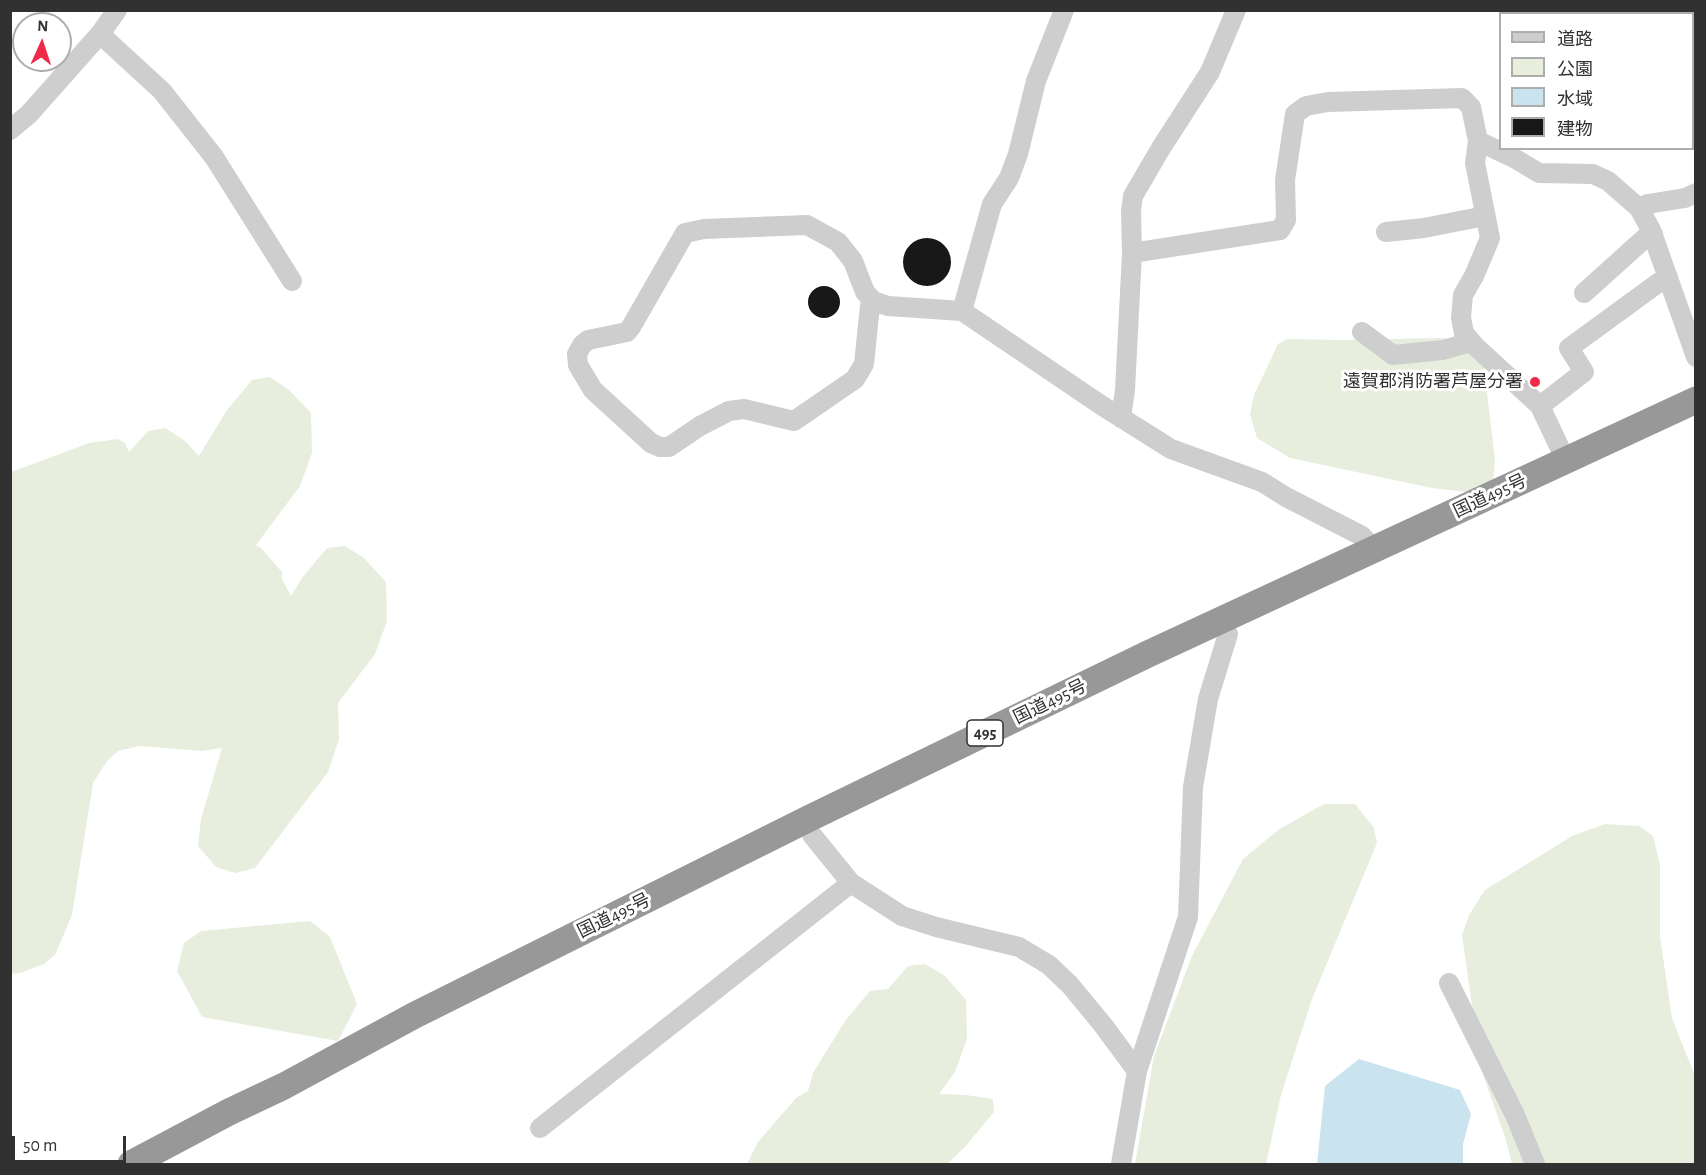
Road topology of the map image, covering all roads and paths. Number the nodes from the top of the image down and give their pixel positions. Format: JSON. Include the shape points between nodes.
{"nodes":[{"id":1,"x":117,"y":10,"type":"edge"},
{"id":2,"x":1064,"y":10,"type":"edge"},
{"id":3,"x":1236,"y":10,"type":"edge"},
{"id":4,"x":100,"y":34,"type":"junction"},
{"id":5,"x":10,"y":130,"type":"edge"},
{"id":6,"x":1478,"y":141,"type":"junction"},
{"id":7,"x":1695,"y":193,"type":"edge"},
{"id":8,"x":1639,"y":208,"type":"junction"},
{"id":9,"x":1485,"y":216,"type":"junction"},
{"id":10,"x":1386,"y":232,"type":"dead end"},
{"id":11,"x":1653,"y":234,"type":"junction"},
{"id":12,"x":1132,"y":253,"type":"junction"},
{"id":13,"x":1668,"y":277,"type":"junction"},
{"id":14,"x":292,"y":281,"type":"dead end"},
{"id":15,"x":1584,"y":293,"type":"dead end"},
{"id":16,"x":873,"y":301,"type":"junction"},
{"id":17,"x":962,"y":311,"type":"junction"},
{"id":18,"x":1362,"y":332,"type":"dead end"},
{"id":19,"x":1471,"y":342,"type":"junction"},
{"id":20,"x":1695,"y":357,"type":"edge"},
{"id":21,"x":1695,"y":400,"type":"edge"},
{"id":22,"x":1540,"y":406,"type":"junction"},
{"id":23,"x":1695,"y":414,"type":"edge"},
{"id":24,"x":1121,"y":418,"type":"junction"},
{"id":25,"x":1566,"y":461,"type":"junction"},
{"id":26,"x":1375,"y":550,"type":"junction"},
{"id":27,"x":1227,"y":634,"type":"junction"},
{"id":28,"x":812,"y":836,"type":"junction"},
{"id":29,"x":850,"y":883,"type":"junction"},
{"id":30,"x":1449,"y":983,"type":"dead end"},
{"id":31,"x":1137,"y":1071,"type":"junction"},
{"id":32,"x":284,"y":1086,"type":"junction"},
{"id":33,"x":540,"y":1128,"type":"dead end"},
{"id":34,"x":131,"y":1164,"type":"edge"},
{"id":35,"x":1121,"y":1164,"type":"edge"},
{"id":36,"x":1535,"y":1164,"type":"edge"}],
"edges":[{"from":1,"to":4,"type":"street"},
{"from":2,"to":17,"type":"street","via":[[1036,81],[1018,154],[1009,178],[992,204]]},
{"from":3,"to":12,"type":"street","via":[[1210,72],[1133,196]]},
{"from":4,"to":5,"type":"street"},
{"from":4,"to":14,"type":"street","via":[[162,91],[214,157]]},
{"from":6,"to":8,"type":"street","via":[[1539,173],[1593,174],[1608,181]]},
{"from":6,"to":9,"type":"street","via":[[1475,163]]},
{"from":6,"to":12,"type":"street","via":[[1471,107],[1462,98],[1306,106],[1295,114],[1285,180],[1286,220],[1280,230]]},
{"from":7,"to":8,"type":"street"},
{"from":8,"to":11,"type":"street"},
{"from":9,"to":10,"type":"street"},
{"from":9,"to":19,"type":"street","via":[[1490,238],[1461,307],[1464,333]]},
{"from":11,"to":13,"type":"street"},
{"from":11,"to":15,"type":"street"},
{"from":12,"to":24,"type":"street"},
{"from":13,"to":20,"type":"street"},
{"from":13,"to":22,"type":"street","via":[[1569,348],[1584,372]]},
{"from":16,"to":16,"type":"street","via":[[865,292],[853,261],[838,242],[807,225],[685,232],[632,327],[627,332],[588,340],[577,354],[578,364],[593,390],[660,447],[669,447],[729,411],[744,409],[794,421],[855,379],[864,364]]},
{"from":16,"to":17,"type":"street","via":[[888,306]]},
{"from":17,"to":24,"type":"street"},
{"from":18,"to":19,"type":"street","via":[[1394,355],[1443,350]]},
{"from":19,"to":22,"type":"street"},
{"from":21,"to":25,"type":"highway","name":"国道495号","number":"495"},
{"from":22,"to":25,"type":"street"},
{"from":23,"to":27,"type":"highway","name":"国道495号","number":"495"},
{"from":24,"to":26,"type":"street","via":[[1171,449],[1262,482],[1362,536]]},
{"from":25,"to":26,"type":"highway","name":"国道495号","number":"495"},
{"from":26,"to":32,"type":"highway","name":"国道495号","number":"495","via":[[1148,654],[820,813],[415,1015]]},
{"from":27,"to":28,"type":"highway","name":"国道495号","number":"495"},
{"from":27,"to":31,"type":"street","via":[[1208,699],[1193,787],[1188,917]]},
{"from":28,"to":29,"type":"street"},
{"from":28,"to":32,"type":"highway","name":"国道495号","number":"495","via":[[333,1071]]},
{"from":29,"to":31,"type":"street","via":[[902,916],[1019,947],[1049,965],[1070,985]]},
{"from":29,"to":33,"type":"street"},
{"from":30,"to":36,"type":"street"},
{"from":31,"to":35,"type":"street"},
{"from":32,"to":34,"type":"highway","name":"国道495号","number":"495"}]}
